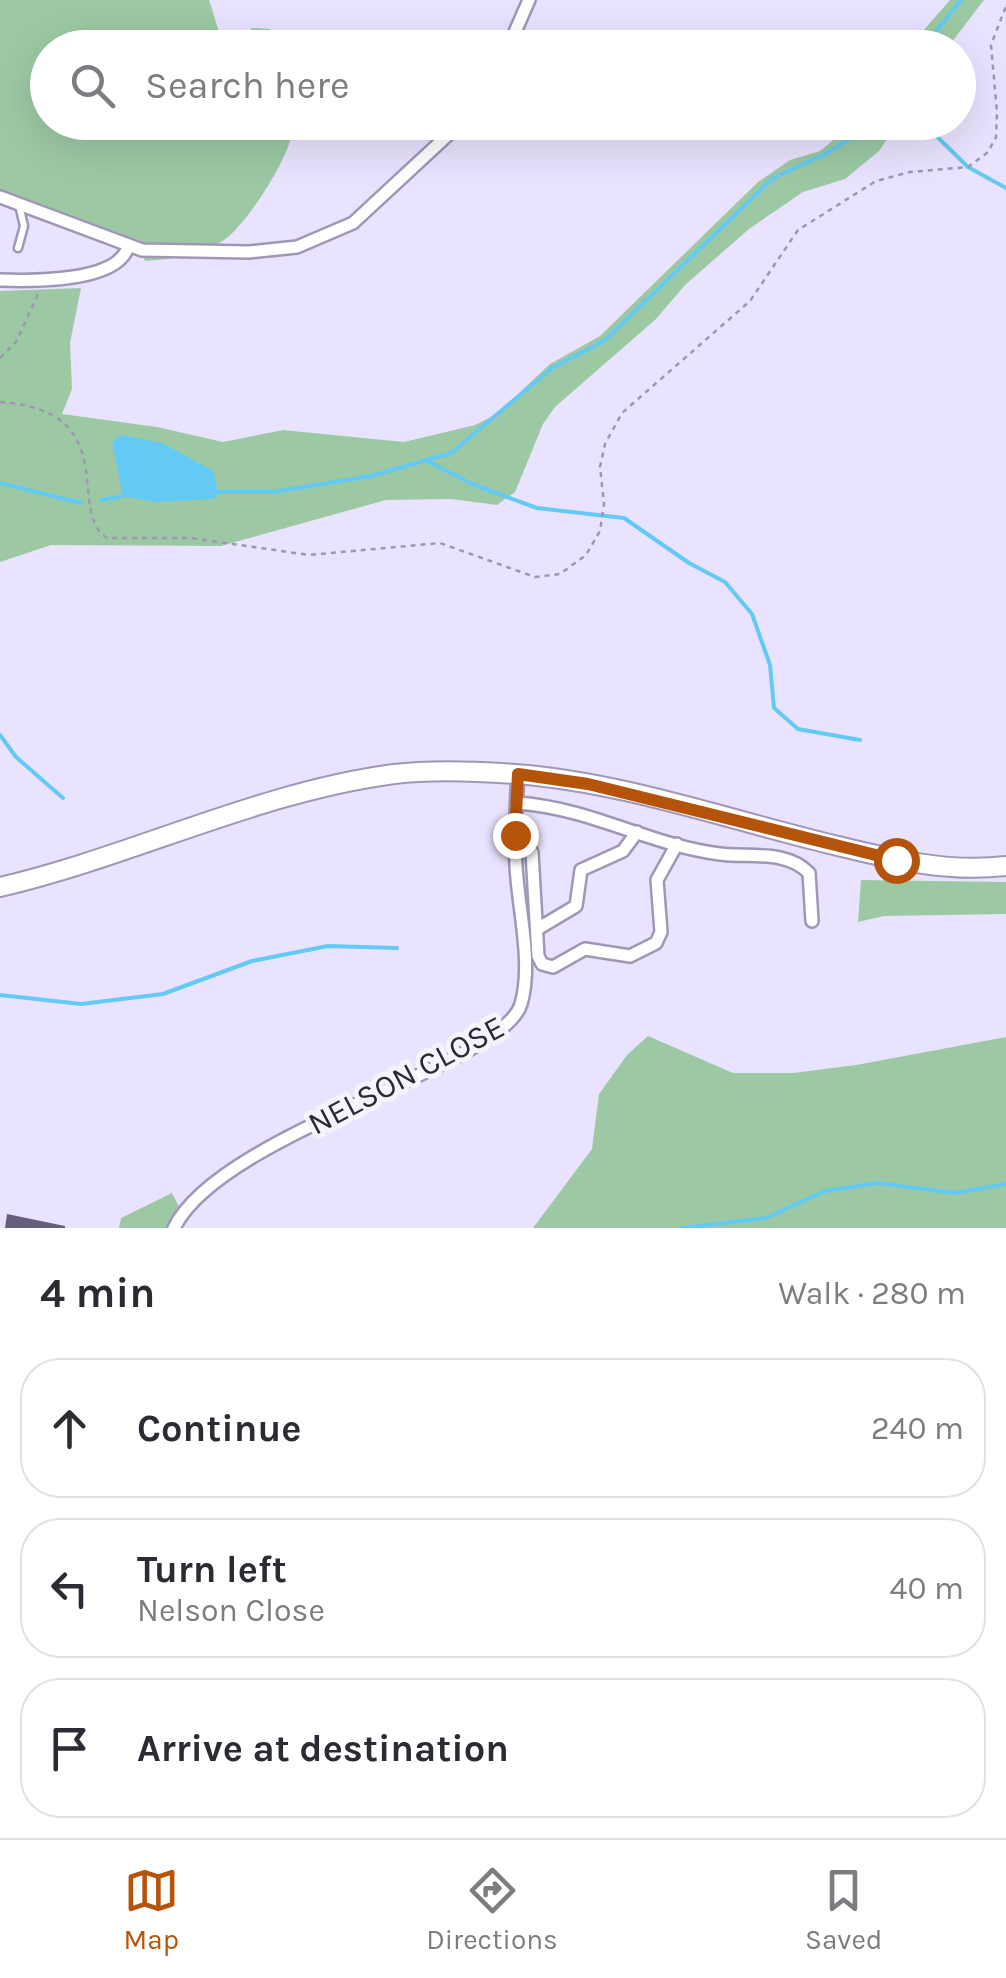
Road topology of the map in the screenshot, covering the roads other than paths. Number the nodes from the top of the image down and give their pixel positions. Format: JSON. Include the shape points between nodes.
{"nodes":[{"id":1,"x":528,"y":0,"type":"edge"},
{"id":2,"x":516,"y":30,"type":"edge"},
{"id":3,"x":443,"y":140,"type":"edge"},
{"id":4,"x":0,"y":197,"type":"edge"},
{"id":5,"x":19,"y":204,"type":"junction"},
{"id":6,"x":128,"y":246,"type":"junction"},
{"id":7,"x":18,"y":248,"type":"dead end"},
{"id":8,"x":0,"y":280,"type":"edge"},
{"id":9,"x":518,"y":774,"type":"junction"},
{"id":10,"x":516,"y":803,"type":"junction"},
{"id":11,"x":637,"y":832,"type":"junction"},
{"id":12,"x":677,"y":844,"type":"junction"},
{"id":13,"x":532,"y":852,"type":"dead end"},
{"id":14,"x":1006,"y":866,"type":"edge"},
{"id":15,"x":1,"y":887,"type":"edge"},
{"id":16,"x":812,"y":921,"type":"dead end"},
{"id":17,"x":539,"y":928,"type":"junction"},
{"id":18,"x":174,"y":1228,"type":"edge"}],
"edges":[{"from":1,"to":2,"type":"street"},
{"from":3,"to":6,"type":"street","via":[[353,224],[309,244],[249,252]]},
{"from":4,"to":5,"type":"street"},
{"from":5,"to":6,"type":"street"},
{"from":5,"to":7,"type":"lane","via":[[24,226]]},
{"from":6,"to":8,"type":"street","via":[[122,258],[95,270],[43,282]]},
{"from":9,"to":10,"type":"street","name":"NELSON CLOSE"},
{"from":9,"to":14,"type":"main road","via":[[588,784],[896,860],[965,869]]},
{"from":9,"to":15,"type":"main road","via":[[434,771],[301,792]]},
{"from":10,"to":11,"type":"street","via":[[592,814]]},
{"from":10,"to":18,"type":"street","name":"NELSON CLOSE","via":[[524,990],[514,1018],[466,1051],[239,1165],[191,1199]]},
{"from":11,"to":12,"type":"street"},
{"from":11,"to":17,"type":"street","via":[[623,851],[581,870],[576,906]]},
{"from":12,"to":16,"type":"street","via":[[798,864],[808,873]]},
{"from":12,"to":17,"type":"street","via":[[657,880],[661,932],[650,948],[630,956],[584,950],[549,967],[538,956]]},
{"from":13,"to":17,"type":"street"}]}
